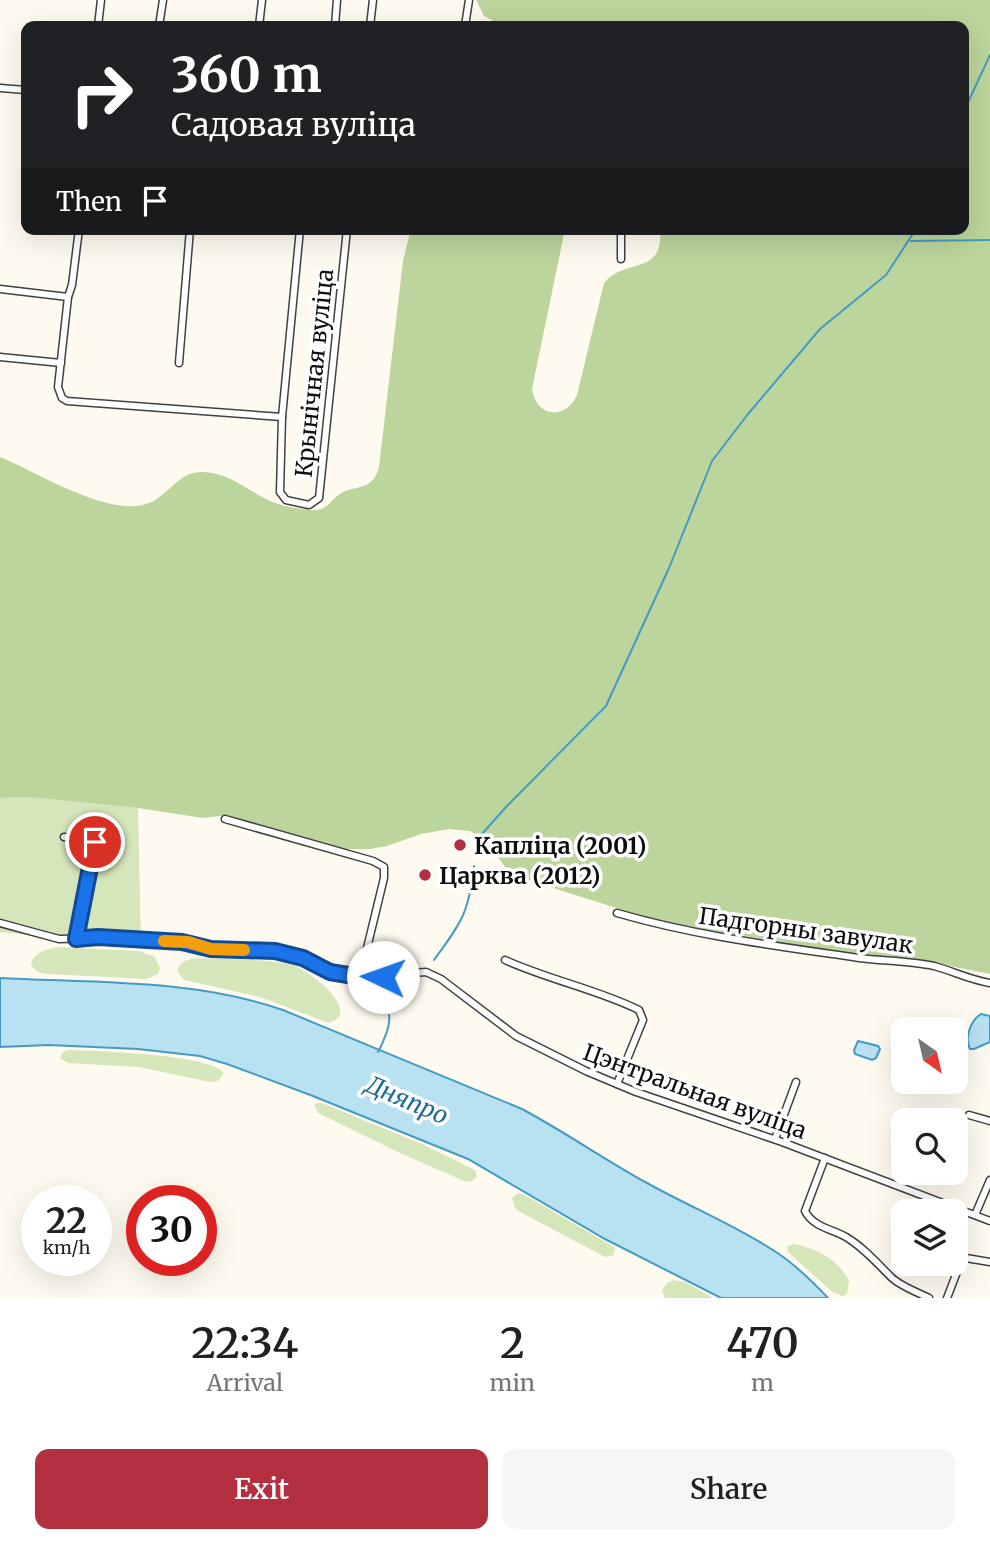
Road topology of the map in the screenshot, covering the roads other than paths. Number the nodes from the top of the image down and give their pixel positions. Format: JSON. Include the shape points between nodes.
{"nodes":[{"id":1,"x":101,"y":0,"type":"edge"},
{"id":2,"x":163,"y":0,"type":"edge"},
{"id":3,"x":262,"y":0,"type":"edge"},
{"id":4,"x":337,"y":0,"type":"edge"},
{"id":5,"x":373,"y":0,"type":"edge"},
{"id":6,"x":468,"y":0,"type":"edge"},
{"id":7,"x":99,"y":21,"type":"edge"},
{"id":8,"x":160,"y":21,"type":"edge"},
{"id":9,"x":260,"y":21,"type":"edge"},
{"id":10,"x":335,"y":21,"type":"edge"},
{"id":11,"x":371,"y":21,"type":"edge"},
{"id":12,"x":466,"y":21,"type":"edge"},
{"id":13,"x":0,"y":88,"type":"edge"},
{"id":14,"x":21,"y":90,"type":"edge"},
{"id":15,"x":78,"y":235,"type":"edge"},
{"id":16,"x":189,"y":235,"type":"edge"},
{"id":17,"x":299,"y":235,"type":"edge"},
{"id":18,"x":346,"y":235,"type":"edge"},
{"id":19,"x":621,"y":235,"type":"edge"},
{"id":20,"x":621,"y":259,"type":"dead end"},
{"id":21,"x":0,"y":289,"type":"edge"},
{"id":22,"x":68,"y":297,"type":"junction"},
{"id":23,"x":0,"y":357,"type":"edge"},
{"id":24,"x":61,"y":363,"type":"junction"},
{"id":25,"x":178,"y":363,"type":"dead end"},
{"id":26,"x":282,"y":417,"type":"junction"},
{"id":27,"x":225,"y":819,"type":"dead end"},
{"id":28,"x":64,"y":837,"type":"dead end"},
{"id":29,"x":617,"y":913,"type":"dead end"},
{"id":30,"x":0,"y":923,"type":"edge"},
{"id":31,"x":76,"y":939,"type":"junction"},
{"id":32,"x":505,"y":960,"type":"dead end"},
{"id":33,"x":360,"y":977,"type":"junction"},
{"id":34,"x":990,"y":983,"type":"edge"},
{"id":35,"x":796,"y":1082,"type":"dead end"},
{"id":36,"x":617,"y":1084,"type":"junction"},
{"id":37,"x":969,"y":1115,"type":"dead end"},
{"id":38,"x":990,"y":1121,"type":"edge"},
{"id":39,"x":775,"y":1139,"type":"junction"},
{"id":40,"x":825,"y":1158,"type":"junction"},
{"id":41,"x":990,"y":1180,"type":"edge"},
{"id":42,"x":975,"y":1215,"type":"junction"},
{"id":43,"x":990,"y":1221,"type":"edge"},
{"id":44,"x":990,"y":1262,"type":"edge"},
{"id":45,"x":929,"y":1298,"type":"edge"},
{"id":46,"x":947,"y":1298,"type":"edge"}],
"edges":[{"from":1,"to":7,"type":"street"},
{"from":2,"to":8,"type":"street"},
{"from":3,"to":9,"type":"street"},
{"from":4,"to":10,"type":"street"},
{"from":5,"to":11,"type":"street"},
{"from":6,"to":12,"type":"street"},
{"from":13,"to":14,"type":"street"},
{"from":15,"to":22,"type":"street"},
{"from":16,"to":25,"type":"street"},
{"from":17,"to":26,"type":"street"},
{"from":18,"to":26,"type":"street","name":"Крынічная вуліца","via":[[319,498],[309,505],[281,497]]},
{"from":19,"to":20,"type":"street"},
{"from":21,"to":22,"type":"street"},
{"from":22,"to":24,"type":"street"},
{"from":23,"to":24,"type":"street"},
{"from":24,"to":26,"type":"street","name":"Крынічная вуліца","via":[[58,387],[66,401]]},
{"from":27,"to":33,"type":"street","via":[[384,867]]},
{"from":28,"to":31,"type":"street","via":[[95,842]]},
{"from":29,"to":34,"type":"street","name":"Падгорны завулак","via":[[721,937],[933,966]]},
{"from":30,"to":31,"type":"street","name":"Цэнтральная вуліца","via":[[50,938]]},
{"from":31,"to":33,"type":"street","name":"Цэнтральная вуліца","via":[[275,951],[330,972]]},
{"from":32,"to":36,"type":"street","via":[[593,989],[639,1010],[643,1020]]},
{"from":33,"to":36,"type":"street","name":"Цэнтральная вуліца","via":[[433,975],[525,1041]]},
{"from":35,"to":39,"type":"street"},
{"from":36,"to":39,"type":"street","name":"Цэнтральная вуліца"},
{"from":37,"to":38,"type":"street"},
{"from":39,"to":40,"type":"street","name":"Цэнтральная вуліца"},
{"from":40,"to":42,"type":"street","name":"Цэнтральная вуліца"},
{"from":40,"to":45,"type":"street","via":[[805,1211],[808,1217],[847,1238],[892,1278]]},
{"from":41,"to":42,"type":"street"},
{"from":42,"to":43,"type":"street","name":"Цэнтральная вуліца"},
{"from":44,"to":46,"type":"street","via":[[962,1259]]}]}
